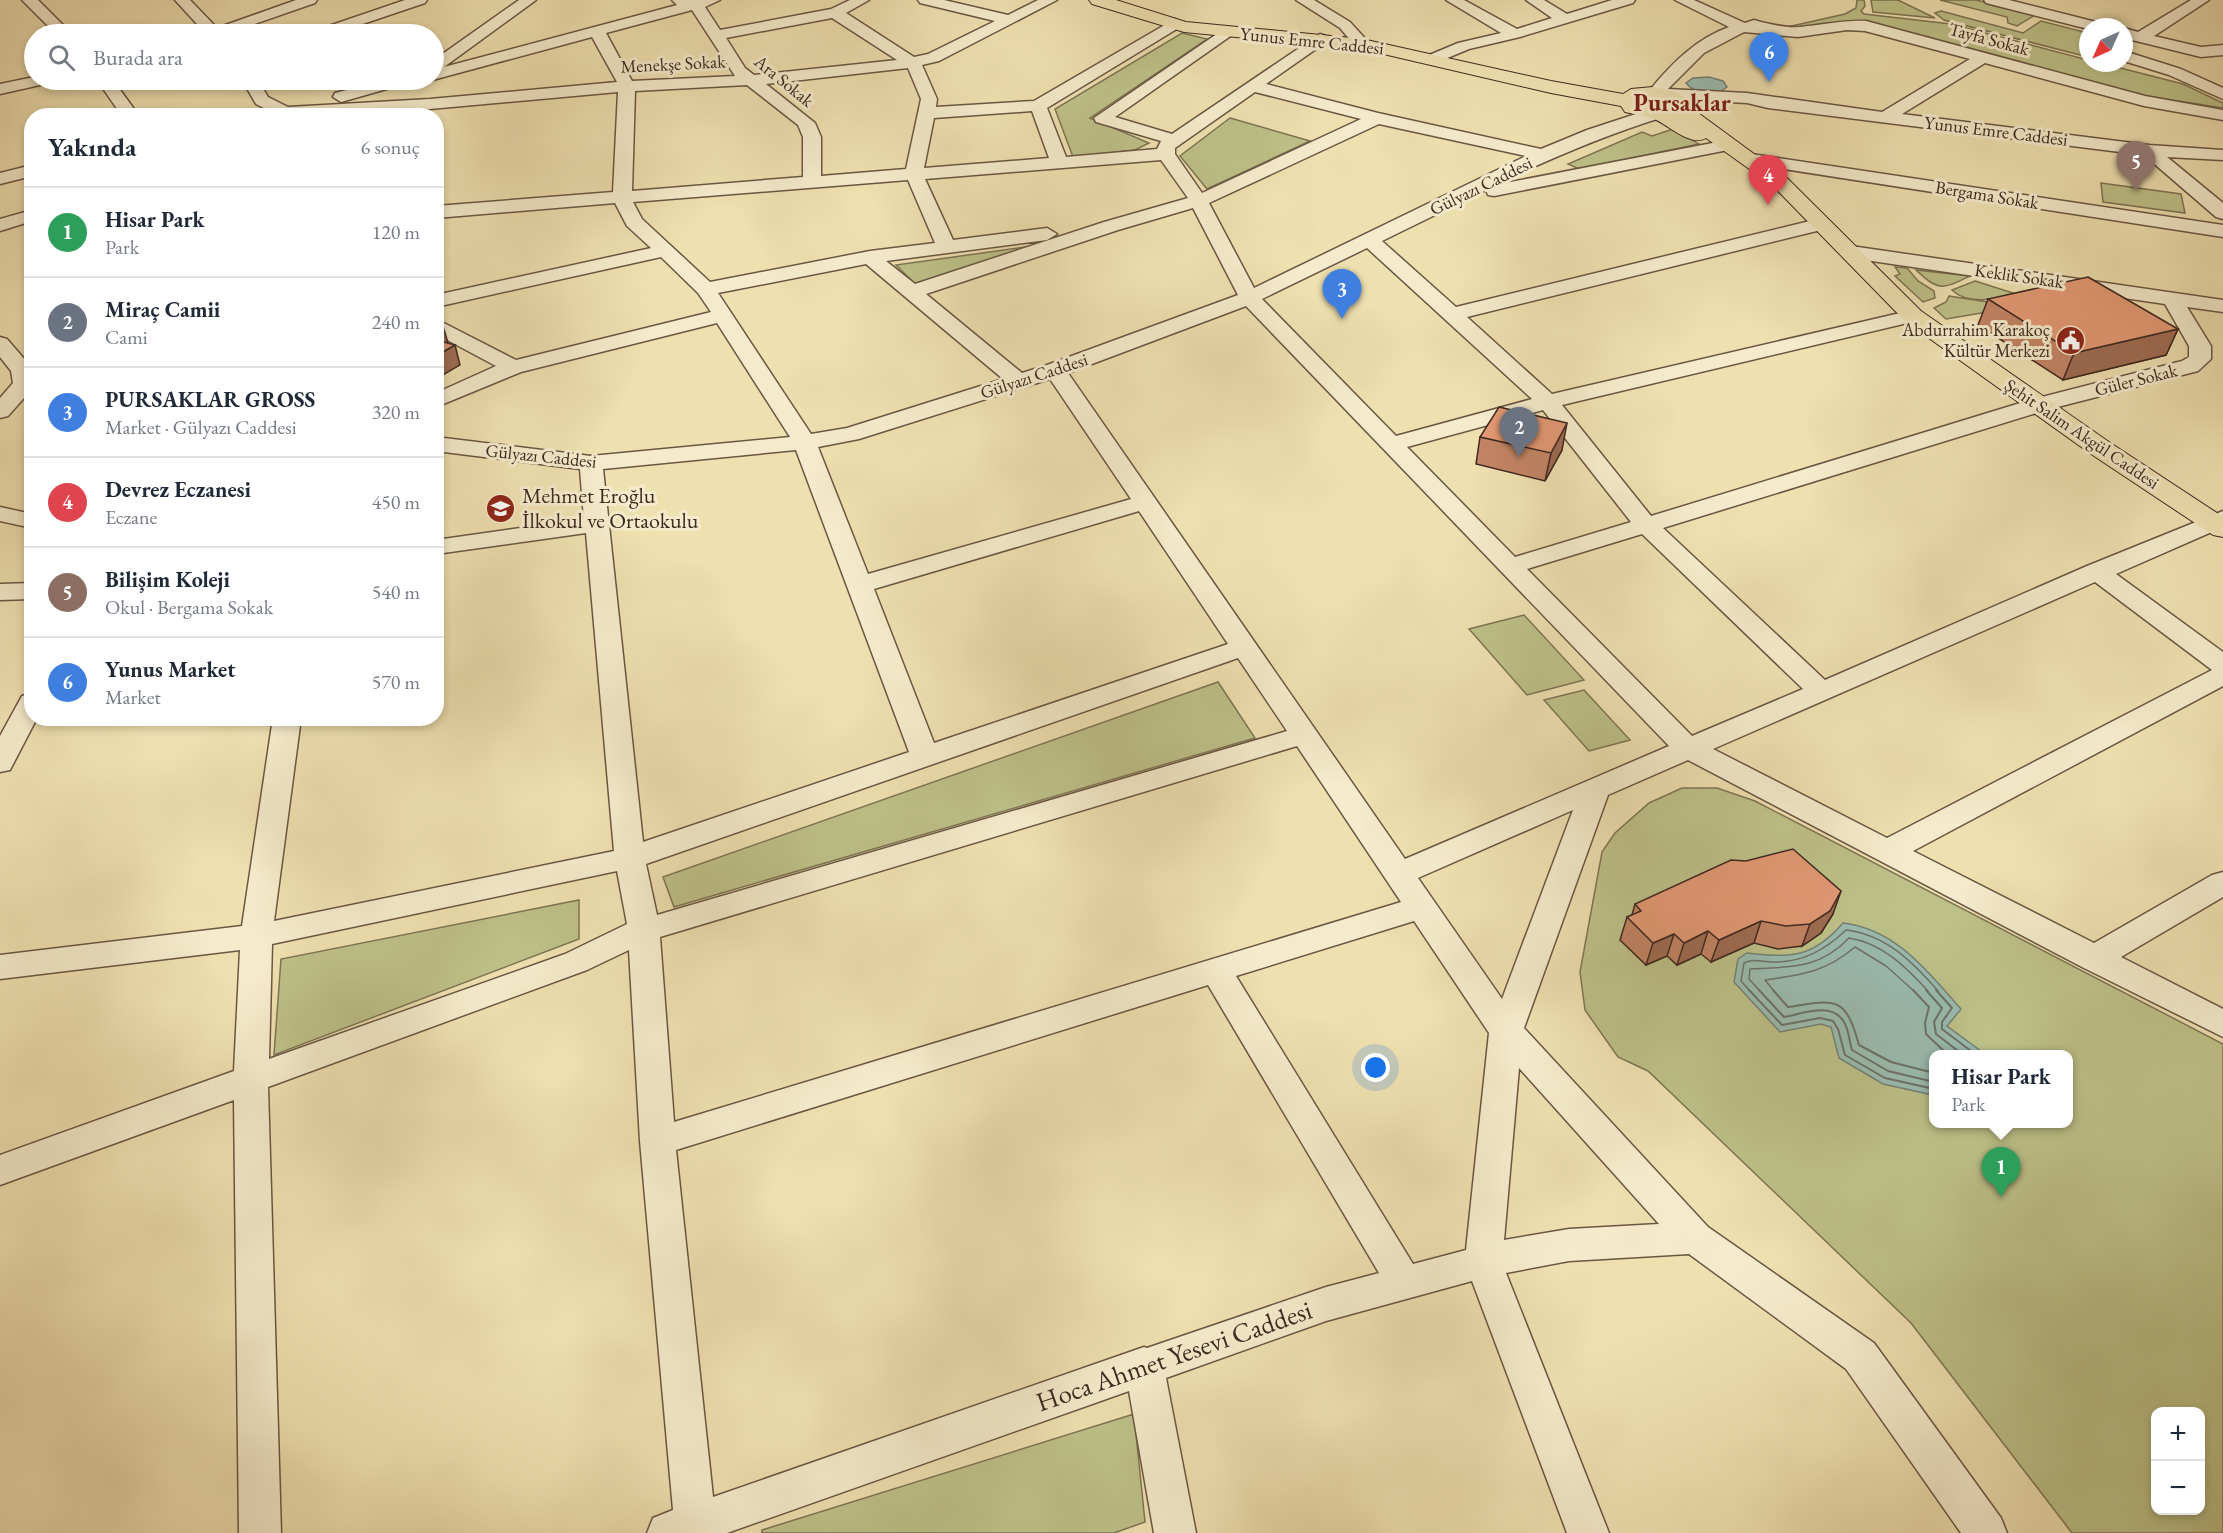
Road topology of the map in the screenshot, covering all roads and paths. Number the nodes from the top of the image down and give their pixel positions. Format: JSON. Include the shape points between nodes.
{"nodes":[{"id":1,"x":29,"y":0,"type":"edge"},
{"id":2,"x":182,"y":0,"type":"edge"},
{"id":3,"x":310,"y":0,"type":"edge"},
{"id":4,"x":420,"y":0,"type":"edge"},
{"id":5,"x":529,"y":0,"type":"edge"},
{"id":6,"x":677,"y":0,"type":"edge"},
{"id":7,"x":712,"y":0,"type":"edge"},
{"id":8,"x":862,"y":0,"type":"edge"},
{"id":9,"x":925,"y":0,"type":"edge"},
{"id":10,"x":1050,"y":0,"type":"edge"},
{"id":11,"x":1098,"y":0,"type":"edge"},
{"id":12,"x":1303,"y":0,"type":"edge"},
{"id":13,"x":1453,"y":0,"type":"edge"},
{"id":14,"x":1533,"y":0,"type":"edge"},
{"id":15,"x":1628,"y":0,"type":"edge"},
{"id":16,"x":1682,"y":0,"type":"edge"},
{"id":17,"x":1991,"y":0,"type":"edge"},
{"id":18,"x":2202,"y":0,"type":"edge"},
{"id":19,"x":2070,"y":5,"type":"dead end"},
{"id":20,"x":696,"y":6,"type":"junction"},
{"id":21,"x":1837,"y":10,"type":"dead end"},
{"id":22,"x":835,"y":13,"type":"junction"},
{"id":23,"x":2052,"y":15,"type":"junction"},
{"id":24,"x":1563,"y":18,"type":"junction"},
{"id":25,"x":1009,"y":20,"type":"junction"},
{"id":26,"x":2079,"y":22,"type":"edge"},
{"id":27,"x":53,"y":24,"type":"edge"},
{"id":28,"x":205,"y":24,"type":"edge"},
{"id":29,"x":242,"y":24,"type":"edge"},
{"id":30,"x":349,"y":24,"type":"edge"},
{"id":31,"x":1175,"y":24,"type":"junction"},
{"id":32,"x":1742,"y":27,"type":"junction"},
{"id":33,"x":1227,"y":32,"type":"junction"},
{"id":34,"x":598,"y":33,"type":"junction"},
{"id":35,"x":1515,"y":34,"type":"junction"},
{"id":36,"x":718,"y":35,"type":"junction"},
{"id":37,"x":2133,"y":36,"type":"edge"},
{"id":38,"x":2141,"y":38,"type":"junction"},
{"id":39,"x":1320,"y":39,"type":"junction"},
{"id":40,"x":1362,"y":44,"type":"junction"},
{"id":41,"x":2216,"y":51,"type":"edge"},
{"id":42,"x":1433,"y":58,"type":"junction"},
{"id":43,"x":1982,"y":58,"type":"junction"},
{"id":44,"x":444,"y":59,"type":"edge"},
{"id":45,"x":2133,"y":59,"type":"edge"},
{"id":46,"x":914,"y":64,"type":"junction"},
{"id":47,"x":444,"y":72,"type":"edge"},
{"id":48,"x":752,"y":80,"type":"junction"},
{"id":49,"x":24,"y":84,"type":"edge"},
{"id":50,"x":627,"y":86,"type":"junction"},
{"id":51,"x":1253,"y":86,"type":"junction"},
{"id":52,"x":0,"y":89,"type":"edge"},
{"id":53,"x":112,"y":90,"type":"edge"},
{"id":54,"x":256,"y":90,"type":"edge"},
{"id":55,"x":365,"y":90,"type":"edge"},
{"id":56,"x":2223,"y":94,"type":"edge"},
{"id":57,"x":1629,"y":100,"type":"junction"},
{"id":58,"x":1658,"y":104,"type":"junction"},
{"id":59,"x":1768,"y":104,"type":"junction"},
{"id":60,"x":1038,"y":106,"type":"junction"},
{"id":61,"x":125,"y":108,"type":"edge"},
{"id":62,"x":270,"y":108,"type":"edge"},
{"id":63,"x":299,"y":108,"type":"edge"},
{"id":64,"x":444,"y":108,"type":"edge"},
{"id":65,"x":1681,"y":108,"type":"junction"},
{"id":66,"x":926,"y":113,"type":"junction"},
{"id":67,"x":2223,"y":115,"type":"edge"},
{"id":68,"x":1886,"y":117,"type":"junction"},
{"id":69,"x":1377,"y":118,"type":"junction"},
{"id":70,"x":1593,"y":134,"type":"junction"},
{"id":71,"x":1728,"y":145,"type":"junction"},
{"id":72,"x":1170,"y":147,"type":"junction"},
{"id":73,"x":2149,"y":150,"type":"junction"},
{"id":74,"x":1544,"y":155,"type":"junction"},
{"id":75,"x":2223,"y":155,"type":"edge"},
{"id":76,"x":1751,"y":159,"type":"junction"},
{"id":77,"x":1059,"y":162,"type":"junction"},
{"id":78,"x":24,"y":171,"type":"edge"},
{"id":79,"x":24,"y":172,"type":"edge"},
{"id":80,"x":914,"y":174,"type":"junction"},
{"id":81,"x":0,"y":175,"type":"edge"},
{"id":82,"x":0,"y":179,"type":"edge"},
{"id":83,"x":812,"y":182,"type":"junction"},
{"id":84,"x":622,"y":199,"type":"junction"},
{"id":85,"x":1454,"y":199,"type":"junction"},
{"id":86,"x":1199,"y":201,"type":"junction"},
{"id":87,"x":444,"y":211,"type":"edge"},
{"id":88,"x":2223,"y":213,"type":"edge"},
{"id":89,"x":24,"y":218,"type":"edge"},
{"id":90,"x":1822,"y":224,"type":"junction"},
{"id":91,"x":0,"y":225,"type":"edge"},
{"id":92,"x":1111,"y":226,"type":"junction"},
{"id":93,"x":2223,"y":231,"type":"edge"},
{"id":94,"x":1370,"y":240,"type":"junction"},
{"id":95,"x":946,"y":247,"type":"junction"},
{"id":96,"x":664,"y":251,"type":"junction"},
{"id":97,"x":1851,"y":252,"type":"junction"},
{"id":98,"x":870,"y":257,"type":"junction"},
{"id":99,"x":706,"y":289,"type":"junction"},
{"id":100,"x":912,"y":292,"type":"junction"},
{"id":101,"x":1249,"y":298,"type":"junction"},
{"id":102,"x":2172,"y":298,"type":"junction"},
{"id":103,"x":444,"y":299,"type":"edge"},
{"id":104,"x":2223,"y":306,"type":"edge"},
{"id":105,"x":1454,"y":314,"type":"junction"},
{"id":106,"x":723,"y":315,"type":"junction"},
{"id":107,"x":1913,"y":316,"type":"junction"},
{"id":108,"x":444,"y":329,"type":"edge"},
{"id":109,"x":0,"y":343,"type":"edge"},
{"id":110,"x":513,"y":367,"type":"junction"},
{"id":111,"x":1055,"y":370,"type":"junction"},
{"id":112,"x":24,"y":374,"type":"edge"},
{"id":113,"x":1018,"y":382,"type":"junction"},
{"id":114,"x":24,"y":388,"type":"edge"},
{"id":115,"x":444,"y":397,"type":"edge"},
{"id":116,"x":1548,"y":402,"type":"junction"},
{"id":117,"x":2038,"y":405,"type":"junction"},
{"id":118,"x":0,"y":411,"type":"edge"},
{"id":119,"x":805,"y":442,"type":"junction"},
{"id":120,"x":1392,"y":444,"type":"junction"},
{"id":121,"x":444,"y":445,"type":"edge"},
{"id":122,"x":591,"y":463,"type":"junction"},
{"id":123,"x":1145,"y":502,"type":"junction"},
{"id":124,"x":0,"y":514,"type":"edge"},
{"id":125,"x":24,"y":519,"type":"edge"},
{"id":126,"x":2219,"y":523,"type":"edge"},
{"id":127,"x":597,"y":524,"type":"junction"},
{"id":128,"x":1646,"y":525,"type":"junction"},
{"id":129,"x":444,"y":546,"type":"edge"},
{"id":130,"x":1512,"y":566,"type":"junction"},
{"id":131,"x":2096,"y":571,"type":"junction"},
{"id":132,"x":859,"y":585,"type":"junction"},
{"id":133,"x":24,"y":591,"type":"edge"},
{"id":134,"x":0,"y":592,"type":"edge"},
{"id":135,"x":1244,"y":647,"type":"junction"},
{"id":136,"x":2223,"y":665,"type":"edge"},
{"id":137,"x":2223,"y":675,"type":"edge"},
{"id":138,"x":1821,"y":691,"type":"junction"},
{"id":139,"x":24,"y":717,"type":"edge"},
{"id":140,"x":285,"y":726,"type":"edge"},
{"id":141,"x":1304,"y":735,"type":"junction"},
{"id":142,"x":1687,"y":748,"type":"junction"},
{"id":143,"x":925,"y":756,"type":"junction"},
{"id":144,"x":0,"y":763,"type":"edge"},
{"id":145,"x":1596,"y":788,"type":"junction"},
{"id":146,"x":1888,"y":851,"type":"junction"},
{"id":147,"x":630,"y":858,"type":"junction"},
{"id":148,"x":1399,"y":874,"type":"junction"},
{"id":149,"x":2223,"y":883,"type":"edge"},
{"id":150,"x":1421,"y":907,"type":"junction"},
{"id":151,"x":644,"y":930,"type":"junction"},
{"id":152,"x":256,"y":936,"type":"junction"},
{"id":153,"x":2093,"y":959,"type":"junction"},
{"id":154,"x":0,"y":967,"type":"edge"},
{"id":155,"x":1216,"y":970,"type":"junction"},
{"id":156,"x":2223,"y":1024,"type":"edge"},
{"id":157,"x":1506,"y":1031,"type":"junction"},
{"id":158,"x":251,"y":1080,"type":"junction"},
{"id":159,"x":658,"y":1141,"type":"junction"},
{"id":160,"x":0,"y":1170,"type":"edge"},
{"id":161,"x":1695,"y":1238,"type":"junction"},
{"id":162,"x":1484,"y":1262,"type":"junction"},
{"id":163,"x":1404,"y":1282,"type":"junction"},
{"id":164,"x":1144,"y":1365,"type":"junction"},
{"id":165,"x":686,"y":1530,"type":"edge"},
{"id":166,"x":260,"y":1533,"type":"edge"},
{"id":167,"x":1175,"y":1533,"type":"edge"},
{"id":168,"x":1588,"y":1533,"type":"edge"},
{"id":169,"x":1986,"y":1533,"type":"edge"}],
"edges":[{"from":1,"to":27,"type":"street"},
{"from":2,"to":28,"type":"street"},
{"from":3,"to":29,"type":"street"},
{"from":4,"to":30,"type":"street"},
{"from":5,"to":44,"type":"street"},
{"from":6,"to":20,"type":"street"},
{"from":7,"to":20,"type":"street"},
{"from":8,"to":22,"type":"street"},
{"from":9,"to":25,"type":"street"},
{"from":10,"to":25,"type":"street","name":"Menekşe Sokak"},
{"from":11,"to":31,"type":"main road","name":"Yunus Emre Caddesi"},
{"from":12,"to":40,"type":"street","via":[[1346,25]]},
{"from":13,"to":35,"type":"street"},
{"from":14,"to":24,"type":"street"},
{"from":15,"to":24,"type":"street"},
{"from":16,"to":32,"type":"street"},
{"from":17,"to":23,"type":"street"},
{"from":18,"to":38,"type":"street"},
{"from":19,"to":23,"type":"street"},
{"from":20,"to":34,"type":"street"},
{"from":20,"to":36,"type":"street","name":"Ara Sokak"},
{"from":21,"to":32,"type":"street"},
{"from":22,"to":36,"type":"street"},
{"from":22,"to":46,"type":"street"},
{"from":23,"to":26,"type":"street"},
{"from":24,"to":35,"type":"street"},
{"from":25,"to":46,"type":"street","name":"Menekşe Sokak"},
{"from":31,"to":33,"type":"main road","name":"Yunus Emre Caddesi"},
{"from":31,"to":60,"type":"street"},
{"from":32,"to":43,"type":"street","name":"Tayfa Sokak","via":[[1798,32],[1861,25]]},
{"from":32,"to":58,"type":"street","via":[[1714,38],[1678,67]]},
{"from":33,"to":39,"type":"main road","name":"Yunus Emre Caddesi"},
{"from":33,"to":72,"type":"street","via":[[1102,118]]},
{"from":34,"to":47,"type":"street"},
{"from":34,"to":50,"type":"street"},
{"from":35,"to":42,"type":"street"},
{"from":36,"to":48,"type":"street","name":"Ara Sokak","via":[[732,63]]},
{"from":37,"to":38,"type":"street"},
{"from":38,"to":41,"type":"street"},
{"from":39,"to":40,"type":"main road","name":"Yunus Emre Caddesi"},
{"from":39,"to":51,"type":"street"},
{"from":40,"to":42,"type":"main road","name":"Yunus Emre Caddesi"},
{"from":42,"to":57,"type":"main road","name":"Yunus Emre Caddesi","via":[[1551,87]]},
{"from":43,"to":67,"type":"street","name":"Tayfa Sokak","via":[[2144,101]]},
{"from":43,"to":68,"type":"street"},
{"from":45,"to":56,"type":"street","via":[[2175,72]]},
{"from":46,"to":48,"type":"street","name":"Menekşe Sokak"},
{"from":46,"to":66,"type":"street","via":[[929,99]]},
{"from":48,"to":50,"type":"street","name":"Menekşe Sokak"},
{"from":48,"to":83,"type":"street","name":"Ara Sokak","via":[[810,130]]},
{"from":49,"to":52,"type":"street"},
{"from":50,"to":64,"type":"street","name":"Menekşe Sokak"},
{"from":50,"to":84,"type":"street"},
{"from":51,"to":69,"type":"street"},
{"from":51,"to":72,"type":"street"},
{"from":53,"to":61,"type":"street"},
{"from":54,"to":62,"type":"street"},
{"from":55,"to":63,"type":"street"},
{"from":57,"to":58,"type":"main road","name":"Yunus Emre Caddesi"},
{"from":57,"to":70,"type":"street"},
{"from":58,"to":59,"type":"street","via":[[1747,98]]},
{"from":58,"to":65,"type":"main road","name":"Yunus Emre Caddesi"},
{"from":58,"to":70,"type":"street"},
{"from":58,"to":71,"type":"main road","via":[[1698,135]]},
{"from":59,"to":65,"type":"street"},
{"from":59,"to":68,"type":"street","name":"Yunus Emre Caddesi"},
{"from":60,"to":66,"type":"street"},
{"from":60,"to":77,"type":"street"},
{"from":65,"to":71,"type":"main road"},
{"from":66,"to":80,"type":"street"},
{"from":68,"to":73,"type":"street","name":"Yunus Emre Caddesi"},
{"from":69,"to":74,"type":"street"},
{"from":69,"to":86,"type":"street"},
{"from":70,"to":74,"type":"street","name":"Gülyazı Caddesi"},
{"from":71,"to":76,"type":"main road","name":"Şehit Salim Akgül Caddesi"},
{"from":71,"to":85,"type":"street"},
{"from":72,"to":77,"type":"street"},
{"from":72,"to":86,"type":"street"},
{"from":73,"to":75,"type":"street","name":"Yunus Emre Caddesi"},
{"from":73,"to":88,"type":"street"},
{"from":74,"to":85,"type":"street","name":"Gülyazı Caddesi"},
{"from":76,"to":90,"type":"main road","name":"Şehit Salim Akgül Caddesi"},
{"from":76,"to":93,"type":"street","name":"Bergama Sokak"},
{"from":77,"to":80,"type":"street"},
{"from":78,"to":81,"type":"street"},
{"from":79,"to":82,"type":"street"},
{"from":80,"to":83,"type":"street"},
{"from":80,"to":95,"type":"street"},
{"from":83,"to":84,"type":"street"},
{"from":84,"to":87,"type":"street"},
{"from":84,"to":96,"type":"street","via":[[634,222]]},
{"from":85,"to":94,"type":"street","name":"Gülyazı Caddesi"},
{"from":86,"to":92,"type":"street"},
{"from":86,"to":101,"type":"street"},
{"from":89,"to":91,"type":"street"},
{"from":90,"to":97,"type":"main road","name":"Şehit Salim Akgül Caddesi"},
{"from":90,"to":105,"type":"street"},
{"from":92,"to":95,"type":"street"},
{"from":92,"to":100,"type":"street"},
{"from":94,"to":101,"type":"street","name":"Gülyazı Caddesi"},
{"from":94,"to":105,"type":"street"},
{"from":95,"to":98,"type":"street"},
{"from":96,"to":99,"type":"street"},
{"from":96,"to":103,"type":"street"},
{"from":97,"to":102,"type":"street","name":"Keklik Sokak"},
{"from":97,"to":107,"type":"main road","name":"Şehit Salim Akgül Caddesi"},
{"from":98,"to":99,"type":"street"},
{"from":98,"to":100,"type":"street"},
{"from":99,"to":106,"type":"street"},
{"from":100,"to":113,"type":"street"},
{"from":101,"to":111,"type":"street","name":"Gülyazı Caddesi"},
{"from":101,"to":120,"type":"street"},
{"from":102,"to":104,"type":"street","name":"Keklik Sokak"},
{"from":102,"to":117,"type":"street","name":"Güler Sokak","via":[[2200,346],[2197,362]]},
{"from":105,"to":116,"type":"street"},
{"from":106,"to":110,"type":"street"},
{"from":106,"to":119,"type":"street"},
{"from":107,"to":116,"type":"street"},
{"from":107,"to":117,"type":"main road","name":"Şehit Salim Akgül Caddesi"},
{"from":108,"to":110,"type":"street"},
{"from":109,"to":112,"type":"street"},
{"from":110,"to":115,"type":"street"},
{"from":111,"to":113,"type":"street","name":"Gülyazı Caddesi"},
{"from":111,"to":123,"type":"street"},
{"from":113,"to":119,"type":"street","name":"Gülyazı Caddesi","via":[[851,434]]},
{"from":114,"to":118,"type":"street"},
{"from":116,"to":120,"type":"street"},
{"from":116,"to":128,"type":"street"},
{"from":117,"to":126,"type":"main road","name":"Şehit Salim Akgül Caddesi"},
{"from":117,"to":128,"type":"street"},
{"from":119,"to":122,"type":"street","name":"Gülyazı Caddesi"},
{"from":119,"to":132,"type":"street"},
{"from":120,"to":130,"type":"street"},
{"from":121,"to":122,"type":"street","name":"Gülyazı Caddesi"},
{"from":122,"to":127,"type":"street"},
{"from":123,"to":132,"type":"street"},
{"from":123,"to":135,"type":"street"},
{"from":124,"to":125,"type":"street"},
{"from":126,"to":131,"type":"street"},
{"from":127,"to":129,"type":"street"},
{"from":127,"to":147,"type":"street"},
{"from":128,"to":130,"type":"street"},
{"from":128,"to":138,"type":"street"},
{"from":130,"to":142,"type":"street"},
{"from":131,"to":136,"type":"street"},
{"from":131,"to":138,"type":"street"},
{"from":132,"to":143,"type":"street"},
{"from":133,"to":134,"type":"street"},
{"from":135,"to":141,"type":"street"},
{"from":135,"to":143,"type":"street"},
{"from":137,"to":146,"type":"street"},
{"from":138,"to":142,"type":"street"},
{"from":139,"to":144,"type":"street"},
{"from":140,"to":152,"type":"street"},
{"from":141,"to":148,"type":"street"},
{"from":141,"to":151,"type":"street"},
{"from":142,"to":145,"type":"street"},
{"from":142,"to":146,"type":"street"},
{"from":143,"to":147,"type":"street"},
{"from":145,"to":148,"type":"street"},
{"from":145,"to":157,"type":"street"},
{"from":146,"to":153,"type":"street"},
{"from":147,"to":151,"type":"street"},
{"from":147,"to":152,"type":"street"},
{"from":148,"to":150,"type":"street"},
{"from":149,"to":153,"type":"street"},
{"from":150,"to":155,"type":"street"},
{"from":150,"to":157,"type":"street"},
{"from":151,"to":158,"type":"street","via":[[576,962]]},
{"from":151,"to":159,"type":"street"},
{"from":152,"to":154,"type":"street"},
{"from":152,"to":158,"type":"street"},
{"from":153,"to":156,"type":"street"},
{"from":155,"to":159,"type":"street"},
{"from":155,"to":163,"type":"street"},
{"from":157,"to":161,"type":"street"},
{"from":157,"to":162,"type":"street"},
{"from":158,"to":160,"type":"street"},
{"from":158,"to":166,"type":"street"},
{"from":159,"to":165,"type":"street"},
{"from":161,"to":162,"type":"street","name":"Hoca Ahmet Yesevi Caddesi","via":[[1569,1245]]},
{"from":161,"to":169,"type":"street","via":[[1860,1356]]},
{"from":162,"to":163,"type":"street","name":"Hoca Ahmet Yesevi Caddesi"},
{"from":162,"to":168,"type":"street"},
{"from":163,"to":164,"type":"street","name":"Hoca Ahmet Yesevi Caddesi"},
{"from":164,"to":165,"type":"street","name":"Hoca Ahmet Yesevi Caddesi"},
{"from":164,"to":167,"type":"street"}]}
